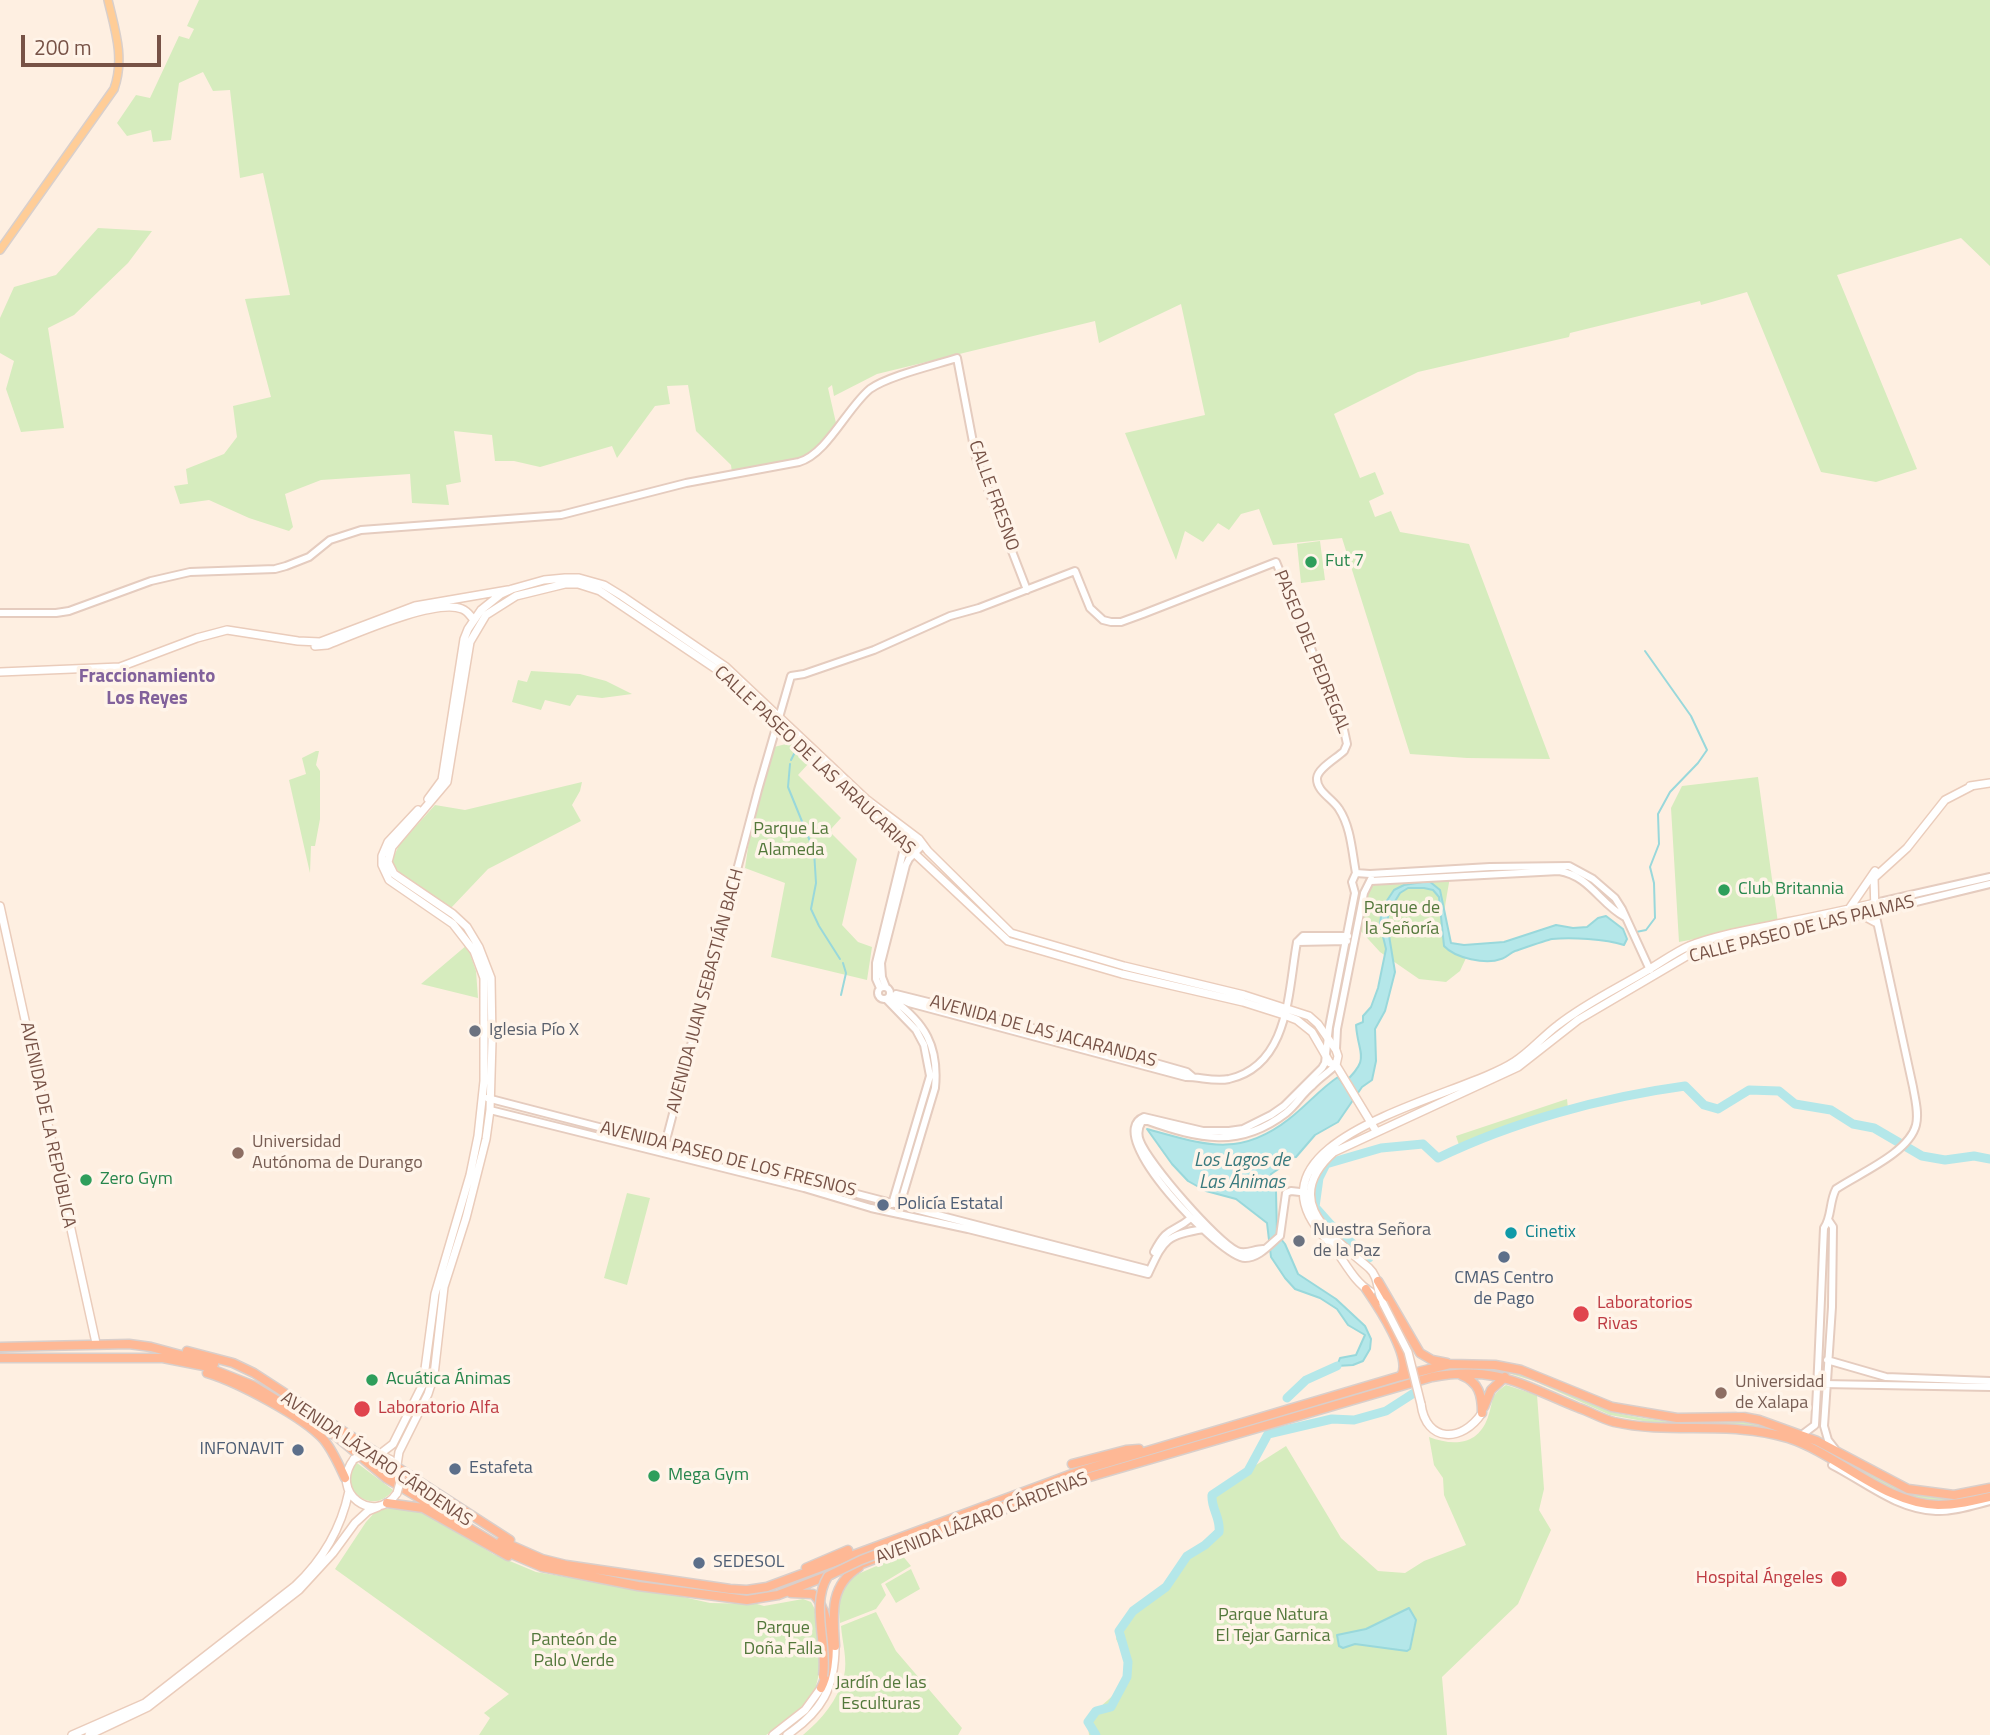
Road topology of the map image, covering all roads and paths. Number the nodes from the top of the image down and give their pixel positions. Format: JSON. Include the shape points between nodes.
{"nodes":[{"id":1,"x":108,"y":0,"type":"edge"},
{"id":2,"x":0,"y":250,"type":"edge"},
{"id":3,"x":512,"y":589,"type":"junction"},
{"id":4,"x":1027,"y":590,"type":"junction"},
{"id":5,"x":0,"y":613,"type":"edge"},
{"id":6,"x":474,"y":620,"type":"junction"},
{"id":7,"x":298,"y":641,"type":"junction"},
{"id":8,"x":705,"y":657,"type":"junction"},
{"id":9,"x":463,"y":665,"type":"junction"},
{"id":10,"x":3,"y":671,"type":"edge"},
{"id":11,"x":778,"y":720,"type":"junction"},
{"id":12,"x":1990,"y":783,"type":"edge"},
{"id":13,"x":1972,"y":786,"type":"junction"},
{"id":14,"x":914,"y":836,"type":"junction"},
{"id":15,"x":906,"y":845,"type":"junction"},
{"id":16,"x":923,"y":845,"type":"junction"},
{"id":17,"x":914,"y":853,"type":"junction"},
{"id":18,"x":1356,"y":873,"type":"junction"},
{"id":19,"x":1990,"y":877,"type":"edge"},
{"id":20,"x":1370,"y":878,"type":"junction"},
{"id":21,"x":1990,"y":884,"type":"edge"},
{"id":22,"x":1875,"y":903,"type":"junction"},
{"id":23,"x":0,"y":906,"type":"edge"},
{"id":24,"x":1849,"y":909,"type":"junction"},
{"id":25,"x":1875,"y":912,"type":"junction"},
{"id":26,"x":1861,"y":915,"type":"junction"},
{"id":27,"x":1875,"y":922,"type":"junction"},
{"id":28,"x":1355,"y":937,"type":"junction"},
{"id":29,"x":1346,"y":939,"type":"junction"},
{"id":30,"x":1654,"y":972,"type":"junction"},
{"id":31,"x":887,"y":993,"type":"junction"},
{"id":32,"x":916,"y":1004,"type":"junction"},
{"id":33,"x":1285,"y":1011,"type":"junction"},
{"id":34,"x":910,"y":1012,"type":"junction"},
{"id":35,"x":1328,"y":1037,"type":"junction"},
{"id":36,"x":1336,"y":1050,"type":"junction"},
{"id":37,"x":1325,"y":1055,"type":"junction"},
{"id":38,"x":1336,"y":1065,"type":"junction"},
{"id":39,"x":1193,"y":1077,"type":"junction"},
{"id":40,"x":487,"y":1098,"type":"junction"},
{"id":41,"x":490,"y":1110,"type":"junction"},
{"id":42,"x":1371,"y":1123,"type":"junction"},
{"id":43,"x":1376,"y":1131,"type":"junction"},
{"id":44,"x":665,"y":1144,"type":"junction"},
{"id":45,"x":817,"y":1183,"type":"junction"},
{"id":46,"x":815,"y":1191,"type":"junction"},
{"id":47,"x":1307,"y":1193,"type":"junction"},
{"id":48,"x":897,"y":1204,"type":"junction"},
{"id":49,"x":894,"y":1213,"type":"junction"},
{"id":50,"x":1192,"y":1218,"type":"junction"},
{"id":51,"x":1829,"y":1221,"type":"junction"},
{"id":52,"x":1204,"y":1229,"type":"junction"},
{"id":53,"x":1265,"y":1248,"type":"junction"},
{"id":54,"x":1147,"y":1272,"type":"junction"},
{"id":55,"x":1352,"y":1275,"type":"junction"},
{"id":56,"x":1378,"y":1281,"type":"junction"},
{"id":57,"x":1366,"y":1289,"type":"junction"},
{"id":58,"x":1380,"y":1297,"type":"junction"},
{"id":59,"x":1406,"y":1329,"type":"junction"},
{"id":60,"x":1394,"y":1337,"type":"junction"},
{"id":61,"x":96,"y":1343,"type":"junction"},
{"id":62,"x":0,"y":1346,"type":"edge"},
{"id":63,"x":151,"y":1347,"type":"junction"},
{"id":64,"x":0,"y":1358,"type":"edge"},
{"id":65,"x":139,"y":1358,"type":"junction"},
{"id":66,"x":1829,"y":1360,"type":"junction"},
{"id":67,"x":1820,"y":1362,"type":"junction"},
{"id":68,"x":1450,"y":1364,"type":"junction"},
{"id":69,"x":1455,"y":1373,"type":"junction"},
{"id":70,"x":1401,"y":1376,"type":"junction"},
{"id":71,"x":1505,"y":1377,"type":"junction"},
{"id":72,"x":1990,"y":1381,"type":"edge"},
{"id":73,"x":1817,"y":1384,"type":"junction"},
{"id":74,"x":1827,"y":1385,"type":"junction"},
{"id":75,"x":1990,"y":1387,"type":"edge"},
{"id":76,"x":1482,"y":1413,"type":"junction"},
{"id":77,"x":1802,"y":1434,"type":"junction"},
{"id":78,"x":1156,"y":1448,"type":"junction"},
{"id":79,"x":1816,"y":1450,"type":"junction"},
{"id":80,"x":1837,"y":1451,"type":"junction"},
{"id":81,"x":375,"y":1453,"type":"junction"},
{"id":82,"x":1072,"y":1464,"type":"dead end"},
{"id":83,"x":1832,"y":1465,"type":"joint"},
{"id":84,"x":397,"y":1466,"type":"junction"},
{"id":85,"x":345,"y":1478,"type":"junction"},
{"id":86,"x":1054,"y":1480,"type":"junction"},
{"id":87,"x":1990,"y":1488,"type":"edge"},
{"id":88,"x":349,"y":1491,"type":"junction"},
{"id":89,"x":1990,"y":1499,"type":"edge"},
{"id":90,"x":387,"y":1503,"type":"junction"},
{"id":91,"x":378,"y":1507,"type":"junction"},
{"id":92,"x":848,"y":1550,"type":"dead end"},
{"id":93,"x":542,"y":1559,"type":"junction"},
{"id":94,"x":528,"y":1562,"type":"junction"},
{"id":95,"x":867,"y":1563,"type":"junction"},
{"id":96,"x":789,"y":1580,"type":"junction"},
{"id":97,"x":778,"y":1595,"type":"junction"},
{"id":98,"x":835,"y":1646,"type":"joint"},
{"id":99,"x":821,"y":1688,"type":"junction"},
{"id":100,"x":91,"y":1731,"type":"edge"},
{"id":101,"x":72,"y":1735,"type":"edge"},
{"id":102,"x":773,"y":1735,"type":"edge"},
{"id":103,"x":787,"y":1735,"type":"edge"}],
"edges":[{"from":1,"to":2,"type":"main road","via":[[120,55],[114,89]]},
{"from":3,"to":6,"type":"main road","name":"CALLE PASEO DE LAS ARAUCARIAS"},
{"from":3,"to":7,"type":"main road","via":[[415,606],[320,642]]},
{"from":3,"to":8,"type":"main road","name":"CALLE PASEO DE LAS ARAUCARIAS","via":[[544,580],[593,581],[622,596]]},
{"from":4,"to":5,"type":"street","name":"CALLE FRESNO","via":[[976,458],[957,358],[873,387],[808,459],[686,483],[561,515],[374,528],[330,540],[309,557],[275,569],[190,572],[69,611]]},
{"from":4,"to":11,"type":"street","name":"AVENIDA JUAN SEBASTIÁN BACH","via":[[950,616],[844,661],[791,676]]},
{"from":4,"to":18,"type":"street","name":"PASEO DEL PEDREGAL","via":[[1075,571],[1090,608],[1103,620],[1121,622],[1276,562],[1346,737],[1344,751],[1319,772],[1318,785],[1346,822]]},
{"from":6,"to":7,"type":"main road","via":[[459,608],[434,608],[321,647]]},
{"from":6,"to":9,"type":"main road","name":"CALLE PASEO DE LAS ARAUCARIAS","via":[[464,639]]},
{"from":7,"to":10,"type":"main road","via":[[227,630],[120,667]]},
{"from":8,"to":9,"type":"main road","name":"CALLE PASEO DE LAS ARAUCARIAS","via":[[600,591],[565,583],[516,596],[486,615]]},
{"from":8,"to":11,"type":"main road","name":"CALLE PASEO DE LAS ARAUCARIAS"},
{"from":9,"to":40,"type":"main road","name":"CALLE PASEO DE LAS ARAUCARIAS","via":[[442,780],[388,842],[382,865],[389,880],[453,925],[468,941],[482,971],[489,1040]]},
{"from":11,"to":14,"type":"main road","name":"CALLE PASEO DE LAS ARAUCARIAS"},
{"from":11,"to":15,"type":"main road","name":"CALLE PASEO DE LAS ARAUCARIAS"},
{"from":11,"to":44,"type":"street","name":"AVENIDA JUAN SEBASTIÁN BACH"},
{"from":12,"to":13,"type":"main road"},
{"from":13,"to":22,"type":"main road","via":[[1945,800],[1874,878]]},
{"from":13,"to":24,"type":"main road","via":[[1942,797],[1905,843],[1873,873]]},
{"from":14,"to":15,"type":"street"},
{"from":14,"to":16,"type":"main road","name":"CALLE PASEO DE LAS ARAUCARIAS"},
{"from":15,"to":17,"type":"main road","name":"CALLE PASEO DE LAS ARAUCARIAS"},
{"from":15,"to":31,"type":"street","via":[[876,962],[876,979]]},
{"from":16,"to":17,"type":"street"},
{"from":16,"to":33,"type":"main road","name":"CALLE PASEO DE LAS ARAUCARIAS","via":[[1017,936]]},
{"from":17,"to":31,"type":"street","via":[[906,865],[881,963]]},
{"from":17,"to":33,"type":"main road","name":"CALLE PASEO DE LAS ARAUCARIAS","via":[[1014,944]]},
{"from":18,"to":20,"type":"street"},
{"from":18,"to":29,"type":"street"},
{"from":19,"to":22,"type":"street","name":"CALLE PASEO DE LAS PALMAS"},
{"from":20,"to":28,"type":"street"},
{"from":20,"to":30,"type":"street","via":[[1472,871],[1567,873],[1625,917]]},
{"from":21,"to":25,"type":"street","name":"CALLE PASEO DE LAS PALMAS"},
{"from":22,"to":24,"type":"main road","name":"CALLE PASEO DE LAS PALMAS"},
{"from":22,"to":25,"type":"main road"},
{"from":23,"to":61,"type":"main road","name":"AVENIDA DE LA REPÚBLICA"},
{"from":24,"to":30,"type":"main road","name":"CALLE PASEO DE LAS PALMAS","via":[[1689,946]]},
{"from":25,"to":26,"type":"main road","name":"CALLE PASEO DE LAS PALMAS"},
{"from":25,"to":27,"type":"street"},
{"from":26,"to":27,"type":"main road"},
{"from":26,"to":30,"type":"main road","name":"CALLE PASEO DE LAS PALMAS","via":[[1692,953]]},
{"from":27,"to":51,"type":"street","via":[[1905,1045],[1916,1127],[1893,1153],[1836,1189],[1830,1199]]},
{"from":28,"to":29,"type":"street"},
{"from":28,"to":36,"type":"street"},
{"from":29,"to":33,"type":"street","name":"AVENIDA DE LAS JACARANDAS","via":[[1303,936],[1297,942]]},
{"from":29,"to":35,"type":"street"},
{"from":30,"to":42,"type":"main road","name":"CALLE PASEO DE LAS PALMAS","via":[[1578,1010],[1514,1062]]},
{"from":30,"to":43,"type":"main road","name":"CALLE PASEO DE LAS PALMAS","via":[[1578,1020],[1518,1068]]},
{"from":31,"to":32,"type":"street","name":"AVENIDA DE LAS JACARANDAS"},
{"from":31,"to":34,"type":"street"},
{"from":31,"to":39,"type":"street","name":"AVENIDA DE LAS JACARANDAS","via":[[1038,1030]]},
{"from":31,"to":48,"type":"street","via":[[924,1045],[930,1076]]},
{"from":32,"to":34,"type":"street"},
{"from":32,"to":39,"type":"street","name":"AVENIDA DE LAS JACARANDAS"},
{"from":33,"to":35,"type":"main road","name":"CALLE PASEO DE LAS ARAUCARIAS","via":[[1309,1016]]},
{"from":33,"to":37,"type":"main road","name":"CALLE PASEO DE LAS ARAUCARIAS","via":[[1312,1032]]},
{"from":33,"to":39,"type":"street","name":"AVENIDA DE LAS JACARANDAS","via":[[1270,1051],[1253,1068],[1230,1079]]},
{"from":34,"to":48,"type":"street","via":[[929,1037],[936,1077]]},
{"from":35,"to":36,"type":"main road","name":"CALLE PASEO DE LAS ARAUCARIAS"},
{"from":35,"to":37,"type":"street"},
{"from":36,"to":38,"type":"main road"},
{"from":37,"to":38,"type":"main road","name":"CALLE PASEO DE LAS ARAUCARIAS"},
{"from":37,"to":50,"type":"street","via":[[1324,1066],[1284,1106],[1243,1129],[1215,1132],[1149,1117],[1136,1121],[1133,1134],[1139,1151]]},
{"from":38,"to":42,"type":"main road","name":"CALLE PASEO DE LAS ARAUCARIAS"},
{"from":38,"to":53,"type":"street","via":[[1287,1112],[1245,1135],[1202,1138],[1148,1121],[1139,1126],[1143,1148],[1210,1227],[1238,1252]]},
{"from":40,"to":41,"type":"main road","name":"CALLE PASEO DE LAS ARAUCARIAS"},
{"from":40,"to":44,"type":"street","name":"AVENIDA PASEO DE LOS FRESNOS"},
{"from":40,"to":81,"type":"main road","name":"CALLE PASEO DE LAS ARAUCARIAS","via":[[435,1294],[423,1384],[393,1444]]},
{"from":41,"to":46,"type":"street","name":"AVENIDA PASEO DE LOS FRESNOS"},
{"from":41,"to":84,"type":"main road","name":"CALLE PASEO DE LAS ARAUCARIAS","via":[[477,1177],[444,1287],[432,1384],[399,1452]]},
{"from":42,"to":43,"type":"main road","name":"CALLE PASEO DE LAS ARAUCARIAS"},
{"from":42,"to":47,"type":"main road","name":"CALLE PASEO DE LAS PALMAS","via":[[1323,1152],[1309,1171]]},
{"from":43,"to":47,"type":"main road","name":"CALLE PASEO DE LAS PALMAS","via":[[1334,1152],[1323,1162]]},
{"from":44,"to":45,"type":"street","name":"AVENIDA PASEO DE LOS FRESNOS"},
{"from":45,"to":46,"type":"street"},
{"from":45,"to":48,"type":"street","name":"AVENIDA PASEO DE LOS FRESNOS"},
{"from":46,"to":49,"type":"street","name":"AVENIDA PASEO DE LOS FRESNOS"},
{"from":47,"to":53,"type":"street","name":"CALLE PASEO DE LAS PALMAS","via":[[1291,1191],[1284,1197],[1280,1236]]},
{"from":47,"to":55,"type":"main road","via":[[1308,1217]]},
{"from":47,"to":56,"type":"main road","via":[[1319,1222]]},
{"from":48,"to":49,"type":"street"},
{"from":48,"to":54,"type":"street","name":"AVENIDA PASEO DE LOS FRESNOS"},
{"from":49,"to":54,"type":"street","name":"AVENIDA PASEO DE LOS FRESNOS"},
{"from":50,"to":52,"type":"street"},
{"from":50,"to":54,"type":"street","via":[[1166,1232]]},
{"from":51,"to":66,"type":"street","via":[[1833,1227]]},
{"from":51,"to":67,"type":"street","via":[[1824,1227]]},
{"from":52,"to":53,"type":"street","via":[[1238,1257],[1255,1256]]},
{"from":52,"to":54,"type":"street","via":[[1170,1237]]},
{"from":55,"to":57,"type":"main road"},
{"from":55,"to":58,"type":"main road","via":[[1366,1268]]},
{"from":56,"to":58,"type":"main road"},
{"from":56,"to":59,"type":"highway"},
{"from":57,"to":58,"type":"main road"},
{"from":57,"to":60,"type":"highway"},
{"from":58,"to":76,"type":"main road","bridge":true,"via":[[1408,1352],[1425,1421],[1446,1434],[1458,1434]]},
{"from":59,"to":60,"type":"highway"},
{"from":59,"to":68,"type":"highway","via":[[1424,1356]]},
{"from":60,"to":70,"type":"highway","via":[[1404,1361]]},
{"from":61,"to":62,"type":"highway","name":"AVENIDA LÁZARO CÁRDENAS"},
{"from":61,"to":63,"type":"highway","name":"AVENIDA LÁZARO CÁRDENAS"},
{"from":63,"to":81,"type":"highway","via":[[233,1363]]},
{"from":63,"to":93,"type":"highway","name":"AVENIDA LÁZARO CÁRDENAS","via":[[212,1363],[255,1381],[339,1432],[410,1486],[502,1542]]},
{"from":64,"to":65,"type":"highway","name":"AVENIDA LÁZARO CÁRDENAS"},
{"from":65,"to":85,"type":"highway","via":[[191,1368],[250,1391],[323,1439]]},
{"from":65,"to":94,"type":"highway","name":"AVENIDA LÁZARO CÁRDENAS","via":[[187,1362],[252,1385],[336,1436],[386,1478]]},
{"from":66,"to":67,"type":"street"},
{"from":66,"to":72,"type":"street","via":[[1885,1377]]},
{"from":66,"to":74,"type":"street"},
{"from":67,"to":73,"type":"street"},
{"from":68,"to":70,"type":"highway","name":"AVENIDA LÁZARO CÁRDENAS"},
{"from":68,"to":77,"type":"highway","name":"AVENIDA LÁZARO CÁRDENAS","via":[[1495,1364],[1521,1370],[1612,1407],[1677,1418],[1743,1417]]},
{"from":69,"to":71,"type":"highway","name":"AVENIDA LÁZARO CÁRDENAS"},
{"from":69,"to":76,"type":"highway","via":[[1478,1388]]},
{"from":69,"to":95,"type":"highway","name":"AVENIDA LÁZARO CÁRDENAS","via":[[1086,1478]]},
{"from":70,"to":78,"type":"highway","name":"AVENIDA LÁZARO CÁRDENAS"},
{"from":71,"to":76,"type":"highway","via":[[1491,1390]]},
{"from":71,"to":79,"type":"highway","name":"AVENIDA LÁZARO CÁRDENAS","via":[[1610,1421],[1743,1428]]},
{"from":73,"to":74,"type":"street"},
{"from":73,"to":77,"type":"street","via":[[1815,1425]]},
{"from":74,"to":75,"type":"street"},
{"from":74,"to":80,"type":"street","via":[[1825,1435]]},
{"from":77,"to":80,"type":"highway","name":"AVENIDA LÁZARO CÁRDENAS"},
{"from":78,"to":82,"type":"highway","via":[[1126,1450]]},
{"from":78,"to":86,"type":"highway","name":"AVENIDA LÁZARO CÁRDENAS"},
{"from":79,"to":83,"type":"highway"},
{"from":79,"to":89,"type":"highway","name":"AVENIDA LÁZARO CÁRDENAS","via":[[1910,1500],[1935,1505]]},
{"from":80,"to":87,"type":"highway","name":"AVENIDA LÁZARO CÁRDENAS","via":[[1908,1489],[1954,1495]]},
{"from":81,"to":84,"type":"main road"},
{"from":81,"to":85,"type":"main road","bridge":true,"via":[[354,1459]]},
{"from":83,"to":89,"type":"street","name":"AVENIDA LÁZARO CÁRDENAS","via":[[1906,1506],[1938,1511]]},
{"from":84,"to":90,"type":"main road","bridge":true,"via":[[401,1479],[397,1493]]},
{"from":84,"to":93,"type":"highway"},
{"from":85,"to":88,"type":"main road"},
{"from":86,"to":96,"type":"highway","name":"AVENIDA LÁZARO CÁRDENAS"},
{"from":86,"to":99,"type":"highway","bridge":true,"via":[[1014,1502],[828,1576],[820,1597],[825,1664]]},
{"from":88,"to":91,"type":"main road","via":[[361,1504]]},
{"from":88,"to":100,"type":"main road","via":[[335,1536],[306,1576],[145,1703]]},
{"from":90,"to":91,"type":"main road"},
{"from":90,"to":94,"type":"highway","via":[[423,1508],[496,1551]]},
{"from":91,"to":100,"type":"main road","via":[[355,1523],[299,1590],[158,1700]]},
{"from":92,"to":96,"type":"highway"},
{"from":93,"to":96,"type":"highway","name":"AVENIDA LÁZARO CÁRDENAS","via":[[730,1589],[747,1590]]},
{"from":94,"to":97,"type":"highway","name":"AVENIDA LÁZARO CÁRDENAS","via":[[562,1573],[713,1597],[747,1600]]},
{"from":95,"to":97,"type":"highway","name":"AVENIDA LÁZARO CÁRDENAS"},
{"from":95,"to":98,"type":"highway","via":[[846,1575],[837,1592]]},
{"from":97,"to":99,"type":"highway","via":[[813,1594],[822,1604],[829,1659]]},
{"from":98,"to":103,"type":"main road","via":[[835,1667],[822,1703]]},
{"from":99,"to":102,"type":"main road","via":[[805,1710]]},
{"from":100,"to":101,"type":"main road"}]}
